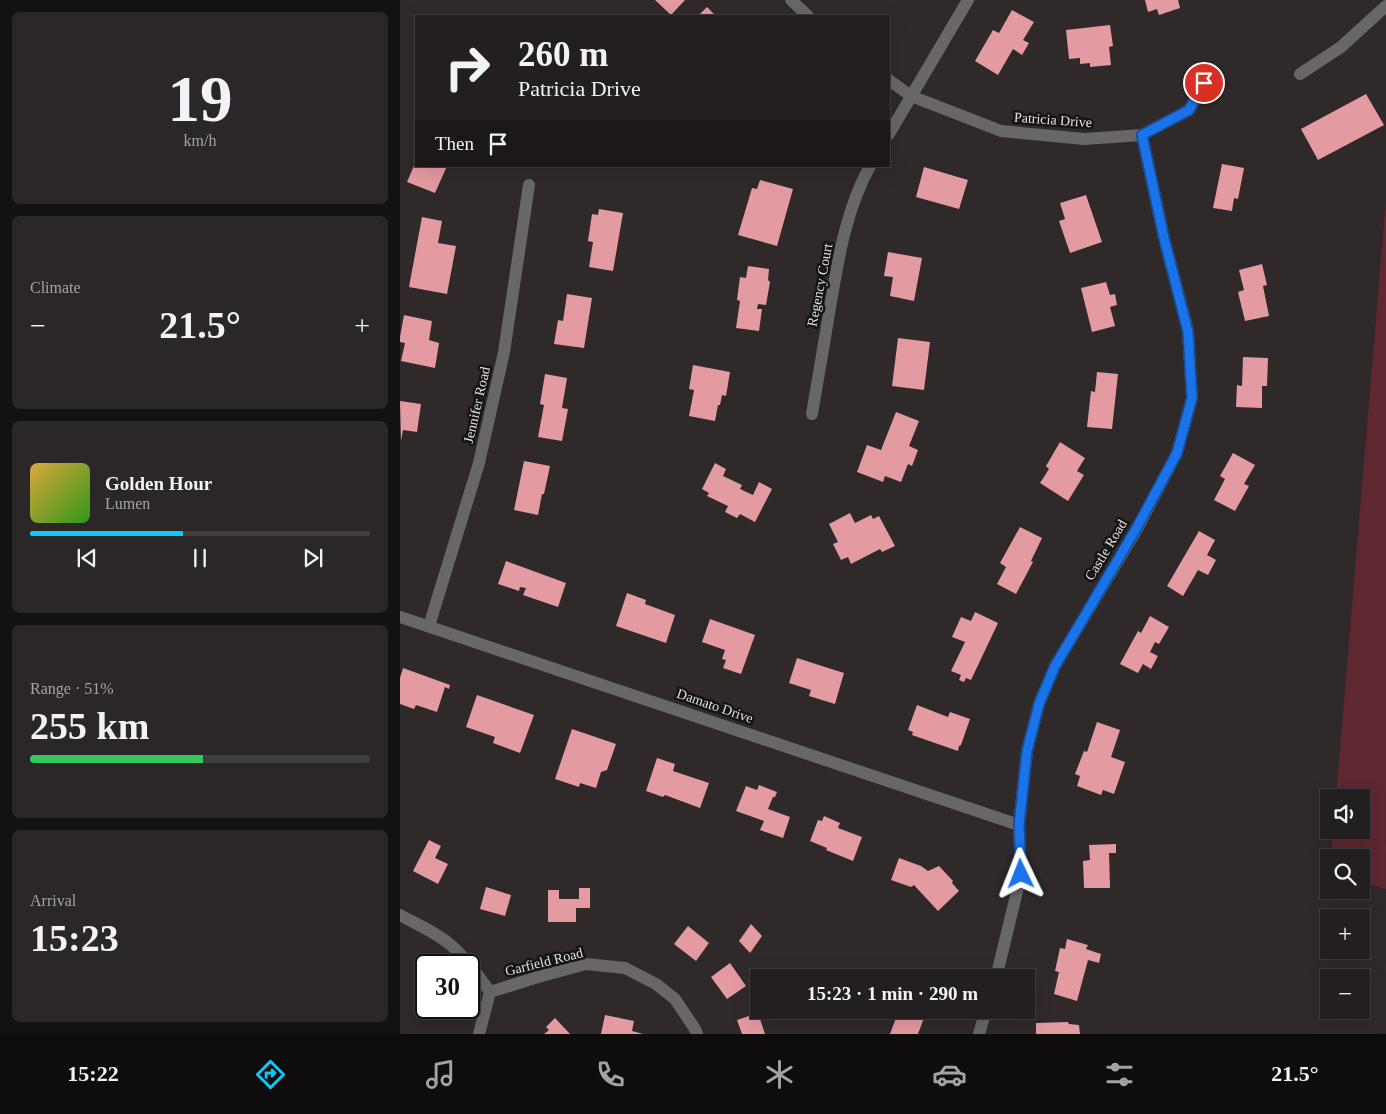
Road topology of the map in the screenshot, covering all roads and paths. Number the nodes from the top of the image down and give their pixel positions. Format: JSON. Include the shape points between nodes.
{"nodes":[{"id":1,"x":790,"y":0,"type":"edge"},
{"id":2,"x":968,"y":0,"type":"edge"},
{"id":3,"x":1386,"y":6,"type":"edge"},
{"id":4,"x":807,"y":15,"type":"edge"},
{"id":5,"x":1300,"y":74,"type":"dead end"},
{"id":6,"x":890,"y":81,"type":"edge"},
{"id":7,"x":1204,"y":83,"type":"dead end"},
{"id":8,"x":911,"y":96,"type":"junction"},
{"id":9,"x":890,"y":132,"type":"edge"},
{"id":10,"x":1142,"y":135,"type":"junction"},
{"id":11,"x":869,"y":167,"type":"edge"},
{"id":12,"x":530,"y":185,"type":"dead end"},
{"id":13,"x":812,"y":414,"type":"dead end"},
{"id":14,"x":400,"y":616,"type":"edge"},
{"id":15,"x":429,"y":626,"type":"junction"},
{"id":16,"x":1019,"y":825,"type":"junction"},
{"id":17,"x":400,"y":915,"type":"edge"},
{"id":18,"x":998,"y":969,"type":"edge"},
{"id":19,"x":490,"y":992,"type":"junction"},
{"id":20,"x":983,"y":1019,"type":"edge"},
{"id":21,"x":479,"y":1034,"type":"edge"},
{"id":22,"x":697,"y":1034,"type":"edge"},
{"id":23,"x":979,"y":1034,"type":"edge"}],
"edges":[{"from":1,"to":4,"type":"street"},
{"from":2,"to":8,"type":"street"},
{"from":3,"to":5,"type":"street","via":[[1341,47]]},
{"from":6,"to":8,"type":"street","name":"Patricia Drive"},
{"from":7,"to":10,"type":"street","name":"Patricia Drive","via":[[1189,110]]},
{"from":8,"to":9,"type":"street"},
{"from":8,"to":10,"type":"street","name":"Patricia Drive","via":[[1001,131],[1084,139]]},
{"from":10,"to":16,"type":"street","name":"Castle Road","via":[[1188,332],[1192,398],[1177,453],[1048,681],[1027,751]]},
{"from":11,"to":13,"type":"street","name":"Regency Court","via":[[849,217],[837,267]]},
{"from":12,"to":15,"type":"street","name":"Jennifer Road","via":[[504,352],[478,463]]},
{"from":14,"to":15,"type":"street","name":"Damato Drive"},
{"from":15,"to":16,"type":"street","name":"Damato Drive"},
{"from":16,"to":18,"type":"street","name":"Castle Road","via":[[1021,874]]},
{"from":17,"to":19,"type":"street","via":[[453,947]]},
{"from":19,"to":21,"type":"street"},
{"from":19,"to":22,"type":"street","name":"Garfield Road","via":[[586,964],[625,968],[656,984],[675,999]]},
{"from":20,"to":23,"type":"street"}]}
